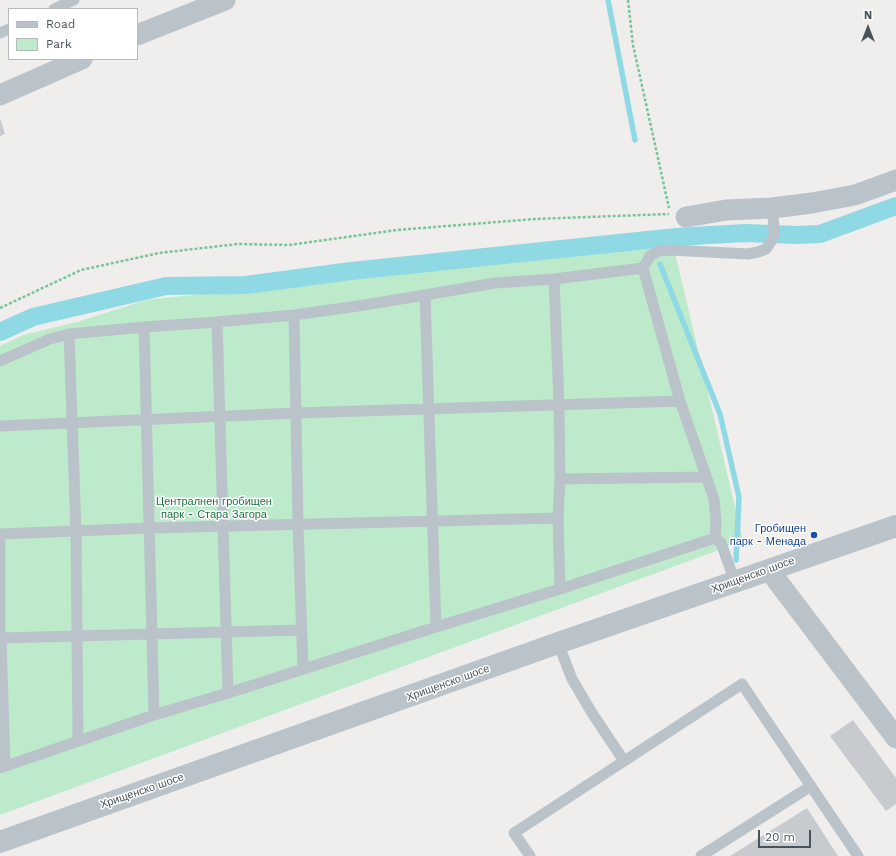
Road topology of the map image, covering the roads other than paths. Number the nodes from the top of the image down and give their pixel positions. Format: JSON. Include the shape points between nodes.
{"nodes":[{"id":1,"x":74,"y":0,"type":"edge"},
{"id":2,"x":224,"y":0,"type":"edge"},
{"id":3,"x":56,"y":8,"type":"edge"},
{"id":4,"x":138,"y":35,"type":"edge"},
{"id":5,"x":80,"y":60,"type":"edge"},
{"id":6,"x":0,"y":95,"type":"edge"},
{"id":7,"x":896,"y":180,"type":"edge"},
{"id":8,"x":686,"y":217,"type":"dead end"},
{"id":9,"x":773,"y":224,"type":"junction"},
{"id":10,"x":643,"y":268,"type":"junction"},
{"id":11,"x":554,"y":279,"type":"junction"},
{"id":12,"x":425,"y":295,"type":"junction"},
{"id":13,"x":294,"y":315,"type":"junction"},
{"id":14,"x":217,"y":322,"type":"junction"},
{"id":15,"x":144,"y":327,"type":"junction"},
{"id":16,"x":70,"y":334,"type":"junction"},
{"id":17,"x":0,"y":361,"type":"edge"},
{"id":18,"x":680,"y":401,"type":"junction"},
{"id":19,"x":559,"y":405,"type":"junction"},
{"id":20,"x":429,"y":410,"type":"junction"},
{"id":21,"x":296,"y":413,"type":"junction"},
{"id":22,"x":220,"y":417,"type":"junction"},
{"id":23,"x":146,"y":420,"type":"junction"},
{"id":24,"x":73,"y":423,"type":"junction"},
{"id":25,"x":0,"y":426,"type":"edge"},
{"id":26,"x":706,"y":477,"type":"junction"},
{"id":27,"x":560,"y":479,"type":"junction"},
{"id":28,"x":558,"y":518,"type":"junction"},
{"id":29,"x":431,"y":522,"type":"junction"},
{"id":30,"x":298,"y":525,"type":"junction"},
{"id":31,"x":224,"y":526,"type":"junction"},
{"id":32,"x":896,"y":526,"type":"edge"},
{"id":33,"x":149,"y":528,"type":"junction"},
{"id":34,"x":76,"y":531,"type":"junction"},
{"id":35,"x":0,"y":535,"type":"edge"},
{"id":36,"x":715,"y":538,"type":"junction"},
{"id":37,"x":769,"y":570,"type":"junction"},
{"id":38,"x":735,"y":582,"type":"junction"},
{"id":39,"x":560,"y":588,"type":"junction"},
{"id":40,"x":436,"y":627,"type":"junction"},
{"id":41,"x":301,"y":630,"type":"junction"},
{"id":42,"x":226,"y":632,"type":"junction"},
{"id":43,"x":152,"y":634,"type":"junction"},
{"id":44,"x":78,"y":635,"type":"junction"},
{"id":45,"x":0,"y":638,"type":"edge"},
{"id":46,"x":558,"y":643,"type":"junction"},
{"id":47,"x":303,"y":668,"type":"junction"},
{"id":48,"x":228,"y":693,"type":"junction"},
{"id":49,"x":154,"y":715,"type":"junction"},
{"id":50,"x":896,"y":738,"type":"edge"},
{"id":51,"x":78,"y":741,"type":"junction"},
{"id":52,"x":2,"y":749,"type":"edge"},
{"id":53,"x":624,"y":761,"type":"junction"},
{"id":54,"x":2,"y":767,"type":"edge"},
{"id":55,"x":811,"y":786,"type":"junction"},
{"id":56,"x":0,"y":842,"type":"edge"},
{"id":57,"x":530,"y":856,"type":"edge"},
{"id":58,"x":701,"y":856,"type":"edge"},
{"id":59,"x":858,"y":856,"type":"edge"}],
"edges":[{"from":1,"to":3,"type":"lane"},
{"from":2,"to":4,"type":"street"},
{"from":5,"to":6,"type":"street"},
{"from":7,"to":9,"type":"street","via":[[855,195],[812,203]]},
{"from":8,"to":9,"type":"street","via":[[726,210]]},
{"from":9,"to":10,"type":"lane","via":[[771,243],[766,249],[758,252],[748,254],[659,251],[650,256]]},
{"from":10,"to":11,"type":"lane"},
{"from":10,"to":18,"type":"lane"},
{"from":11,"to":12,"type":"lane","via":[[495,283]]},
{"from":11,"to":19,"type":"lane"},
{"from":12,"to":13,"type":"lane"},
{"from":12,"to":20,"type":"lane"},
{"from":13,"to":14,"type":"lane"},
{"from":13,"to":21,"type":"lane"},
{"from":14,"to":15,"type":"lane"},
{"from":14,"to":22,"type":"lane"},
{"from":15,"to":16,"type":"lane"},
{"from":15,"to":23,"type":"lane"},
{"from":16,"to":17,"type":"lane","via":[[50,339]]},
{"from":16,"to":24,"type":"lane"},
{"from":18,"to":19,"type":"lane"},
{"from":18,"to":26,"type":"lane"},
{"from":19,"to":20,"type":"lane"},
{"from":19,"to":27,"type":"lane"},
{"from":20,"to":21,"type":"lane"},
{"from":20,"to":29,"type":"lane"},
{"from":21,"to":22,"type":"lane"},
{"from":21,"to":30,"type":"lane"},
{"from":22,"to":23,"type":"lane"},
{"from":22,"to":31,"type":"lane"},
{"from":23,"to":24,"type":"lane"},
{"from":23,"to":33,"type":"lane"},
{"from":24,"to":25,"type":"lane"},
{"from":24,"to":34,"type":"lane"},
{"from":26,"to":27,"type":"lane"},
{"from":26,"to":36,"type":"lane","via":[[714,499]]},
{"from":27,"to":28,"type":"lane"},
{"from":28,"to":29,"type":"lane"},
{"from":28,"to":39,"type":"lane"},
{"from":29,"to":30,"type":"lane"},
{"from":29,"to":40,"type":"lane"},
{"from":30,"to":31,"type":"lane"},
{"from":30,"to":41,"type":"lane"},
{"from":31,"to":33,"type":"lane"},
{"from":31,"to":42,"type":"lane"},
{"from":32,"to":37,"type":"street","name":"Хрищенско шосе"},
{"from":33,"to":34,"type":"lane"},
{"from":33,"to":43,"type":"lane"},
{"from":34,"to":35,"type":"lane"},
{"from":34,"to":44,"type":"lane"},
{"from":35,"to":45,"type":"lane"},
{"from":36,"to":38,"type":"lane","via":[[721,543]]},
{"from":36,"to":39,"type":"lane"},
{"from":37,"to":38,"type":"street","name":"Хрищенско шосе"},
{"from":37,"to":50,"type":"street"},
{"from":38,"to":46,"type":"street","name":"Хрищенско шосе"},
{"from":39,"to":40,"type":"lane"},
{"from":40,"to":47,"type":"lane"},
{"from":41,"to":42,"type":"lane"},
{"from":41,"to":47,"type":"lane"},
{"from":42,"to":43,"type":"lane"},
{"from":42,"to":48,"type":"lane"},
{"from":43,"to":44,"type":"lane"},
{"from":43,"to":49,"type":"lane"},
{"from":44,"to":45,"type":"lane"},
{"from":44,"to":51,"type":"lane"},
{"from":45,"to":52,"type":"lane"},
{"from":46,"to":53,"type":"lane","via":[[572,679]]},
{"from":46,"to":56,"type":"street","name":"Хрищенско шосе"},
{"from":47,"to":48,"type":"lane"},
{"from":48,"to":49,"type":"lane"},
{"from":49,"to":51,"type":"lane"},
{"from":51,"to":54,"type":"lane"},
{"from":52,"to":54,"type":"lane"},
{"from":53,"to":55,"type":"lane","via":[[742,684]]},
{"from":53,"to":57,"type":"lane","via":[[514,833]]},
{"from":55,"to":58,"type":"lane"},
{"from":55,"to":59,"type":"lane"}]}
